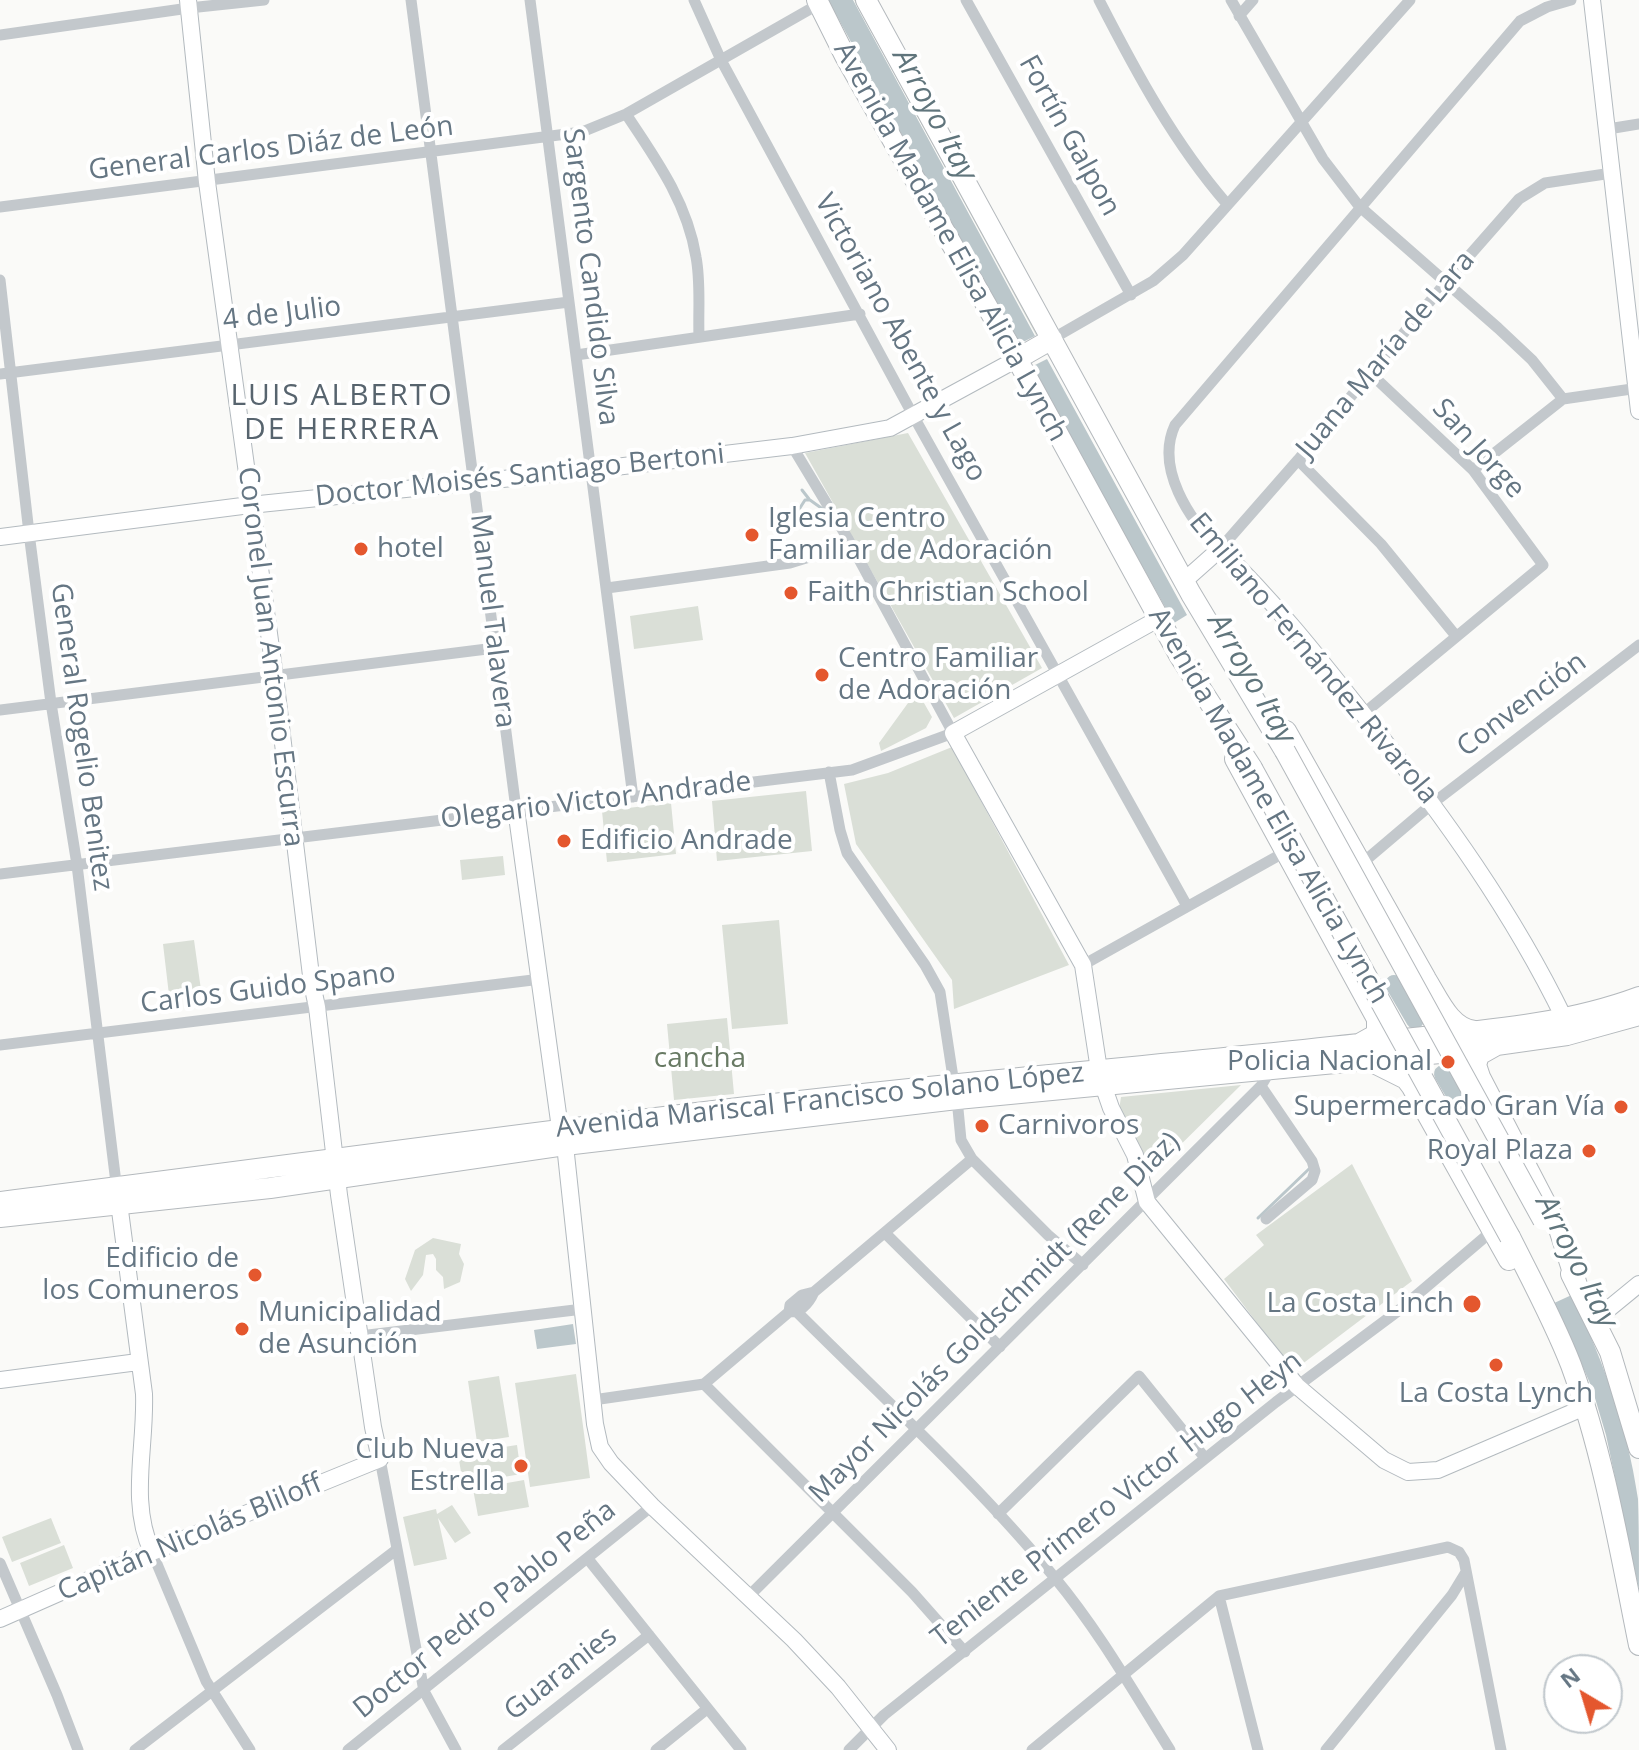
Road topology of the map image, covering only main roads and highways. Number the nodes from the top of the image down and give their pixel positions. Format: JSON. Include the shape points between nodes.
{"nodes":[{"id":1,"x":866,"y":0,"type":"edge"},
{"id":2,"x":818,"y":2,"type":"edge"},
{"id":3,"x":1047,"y":342,"type":"junction"},
{"id":4,"x":1020,"y":357,"type":"junction"},
{"id":5,"x":1179,"y":655,"type":"junction"},
{"id":6,"x":1240,"y":674,"type":"junction"},
{"id":7,"x":1639,"y":997,"type":"edge"},
{"id":8,"x":1639,"y":1015,"type":"edge"},
{"id":9,"x":1479,"y":1031,"type":"junction"},
{"id":10,"x":1435,"y":1045,"type":"junction"},
{"id":11,"x":1496,"y":1045,"type":"junction"},
{"id":12,"x":1365,"y":1052,"type":"junction"},
{"id":13,"x":1101,"y":1077,"type":"junction"},
{"id":14,"x":118,"y":1197,"type":"junction"},
{"id":15,"x":0,"y":1202,"type":"edge"},
{"id":16,"x":0,"y":1217,"type":"edge"},
{"id":17,"x":1501,"y":1234,"type":"junction"},
{"id":18,"x":1577,"y":1285,"type":"junction"},
{"id":19,"x":1639,"y":1448,"type":"edge"},
{"id":20,"x":1639,"y":1645,"type":"edge"}],
"edges":[{"from":1,"to":3,"type":"highway","name":"Avenida Madame Elisa Alicia Lynch"},
{"from":2,"to":4,"type":"highway","name":"Avenida Madame Elisa Alicia Lynch"},
{"from":3,"to":4,"type":"highway"},
{"from":3,"to":6,"type":"highway","name":"Avenida Madame Elisa Alicia Lynch"},
{"from":4,"to":5,"type":"highway","name":"Avenida Madame Elisa Alicia Lynch"},
{"from":5,"to":12,"type":"highway","via":[[1377,1019],[1377,1034]]},
{"from":5,"to":17,"type":"highway","name":"Avenida Madame Elisa Alicia Lynch","bridge":true,"via":[[1252,768]]},
{"from":6,"to":9,"type":"highway","via":[[1284,728],[1451,1019],[1465,1030]]},
{"from":6,"to":18,"type":"highway","name":"Avenida Madame Elisa Alicia Lynch","bridge":true},
{"from":7,"to":9,"type":"highway","name":"Avenida Mariscal Francisco Solano López","via":[[1564,1018]]},
{"from":8,"to":11,"type":"highway","name":"Avenida Mariscal Francisco Solano López","via":[[1588,1031]]},
{"from":9,"to":10,"type":"highway","name":"Avenida Mariscal Francisco Solano López"},
{"from":10,"to":11,"type":"highway","name":"Avenida Mariscal Francisco Solano López"},
{"from":10,"to":12,"type":"highway","name":"Avenida Mariscal Francisco Solano López"},
{"from":11,"to":18,"type":"highway","via":[[1479,1055],[1480,1077],[1559,1229]]},
{"from":12,"to":13,"type":"highway","name":"Avenida Mariscal Francisco Solano López","via":[[1276,1055]]},
{"from":12,"to":13,"type":"highway","name":"Avenida Mariscal Francisco Solano López","via":[[1266,1078]]},
{"from":12,"to":17,"type":"highway","via":[[1412,1087]]},
{"from":13,"to":14,"type":"highway","name":"Avenida Mariscal Francisco Solano López","via":[[562,1138]]},
{"from":14,"to":15,"type":"highway","name":"Avenida Mariscal Francisco Solano López"},
{"from":14,"to":16,"type":"highway","name":"Avenida Mariscal Francisco Solano López"},
{"from":17,"to":20,"type":"highway","name":"Avenida Madame Elisa Alicia Lynch","via":[[1543,1303],[1585,1407],[1610,1499]]},
{"from":18,"to":19,"type":"highway","name":"Avenida Madame Elisa Alicia Lynch","via":[[1619,1377]]}]}
